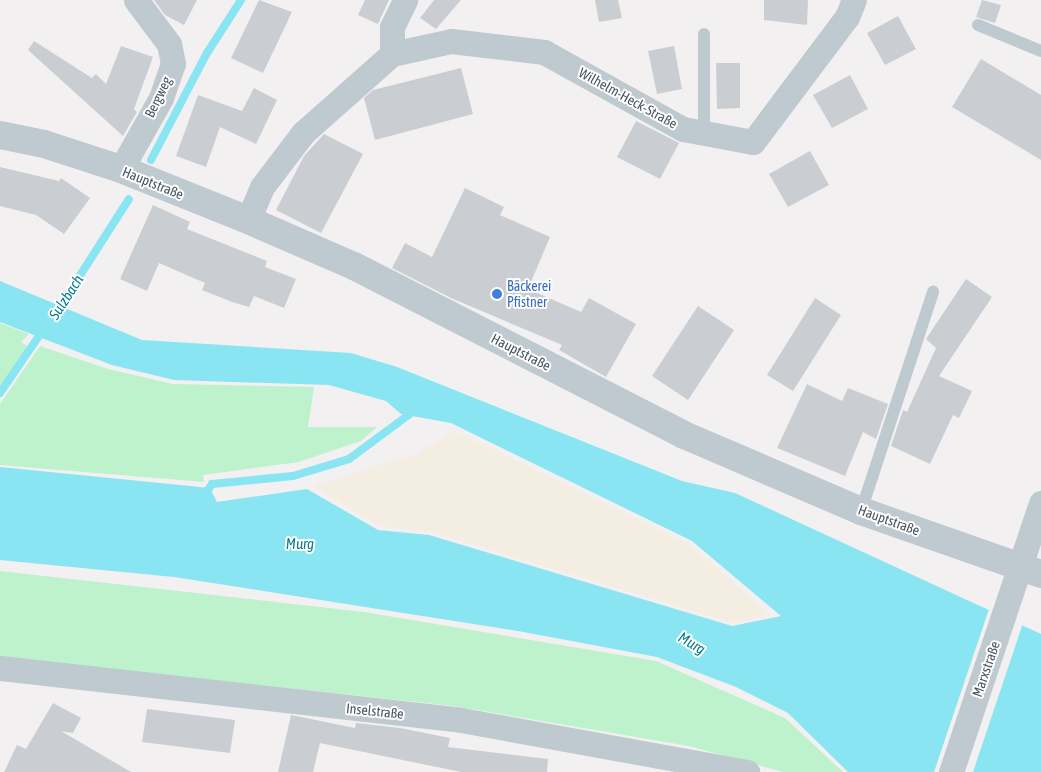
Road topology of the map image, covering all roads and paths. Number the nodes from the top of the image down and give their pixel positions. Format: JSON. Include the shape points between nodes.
{"nodes":[{"id":1,"x":136,"y":0,"type":"edge"},
{"id":2,"x":405,"y":0,"type":"edge"},
{"id":3,"x":854,"y":0,"type":"edge"},
{"id":4,"x":978,"y":26,"type":"dead end"},
{"id":5,"x":704,"y":34,"type":"dead end"},
{"id":6,"x":1041,"y":51,"type":"edge"},
{"id":7,"x":392,"y":54,"type":"junction"},
{"id":8,"x":0,"y":134,"type":"edge"},
{"id":9,"x":704,"y":135,"type":"junction"},
{"id":10,"x":121,"y":169,"type":"junction"},
{"id":11,"x":248,"y":220,"type":"junction"},
{"id":12,"x":934,"y":292,"type":"dead end"},
{"id":13,"x":1041,"y":503,"type":"edge"},
{"id":14,"x":861,"y":511,"type":"junction"},
{"id":15,"x":1031,"y":570,"type":"edge"},
{"id":16,"x":0,"y":668,"type":"edge"},
{"id":17,"x":747,"y":772,"type":"edge"},
{"id":18,"x":952,"y":772,"type":"edge"}],
"edges":[{"from":1,"to":10,"type":"street","name":"Bergweg","via":[[169,44],[173,64],[161,98]]},
{"from":2,"to":7,"type":"street","via":[[392,27]]},
{"from":3,"to":9,"type":"street","name":"Wilhelm-Heck-Straße","via":[[847,17],[753,142]]},
{"from":4,"to":6,"type":"lane"},
{"from":5,"to":9,"type":"lane"},
{"from":7,"to":9,"type":"street","name":"Wilhelm-Heck-Straße","via":[[451,41],[544,52],[683,129]]},
{"from":7,"to":11,"type":"street","name":"Wilhelm-Heck-Straße","via":[[303,133],[262,187]]},
{"from":8,"to":10,"type":"street","name":"Hauptstraße","via":[[44,144]]},
{"from":10,"to":11,"type":"street","name":"Hauptstraße"},
{"from":11,"to":14,"type":"street","name":"Hauptstraße","via":[[354,266],[684,435]]},
{"from":12,"to":14,"type":"lane"},
{"from":13,"to":15,"type":"street","name":"Marxstraße"},
{"from":14,"to":15,"type":"street","name":"Hauptstraße"},
{"from":15,"to":18,"type":"street","name":"Marxstraße","via":[[1006,610]]},
{"from":16,"to":17,"type":"street","name":"Inselstraße","via":[[461,720]]}]}
